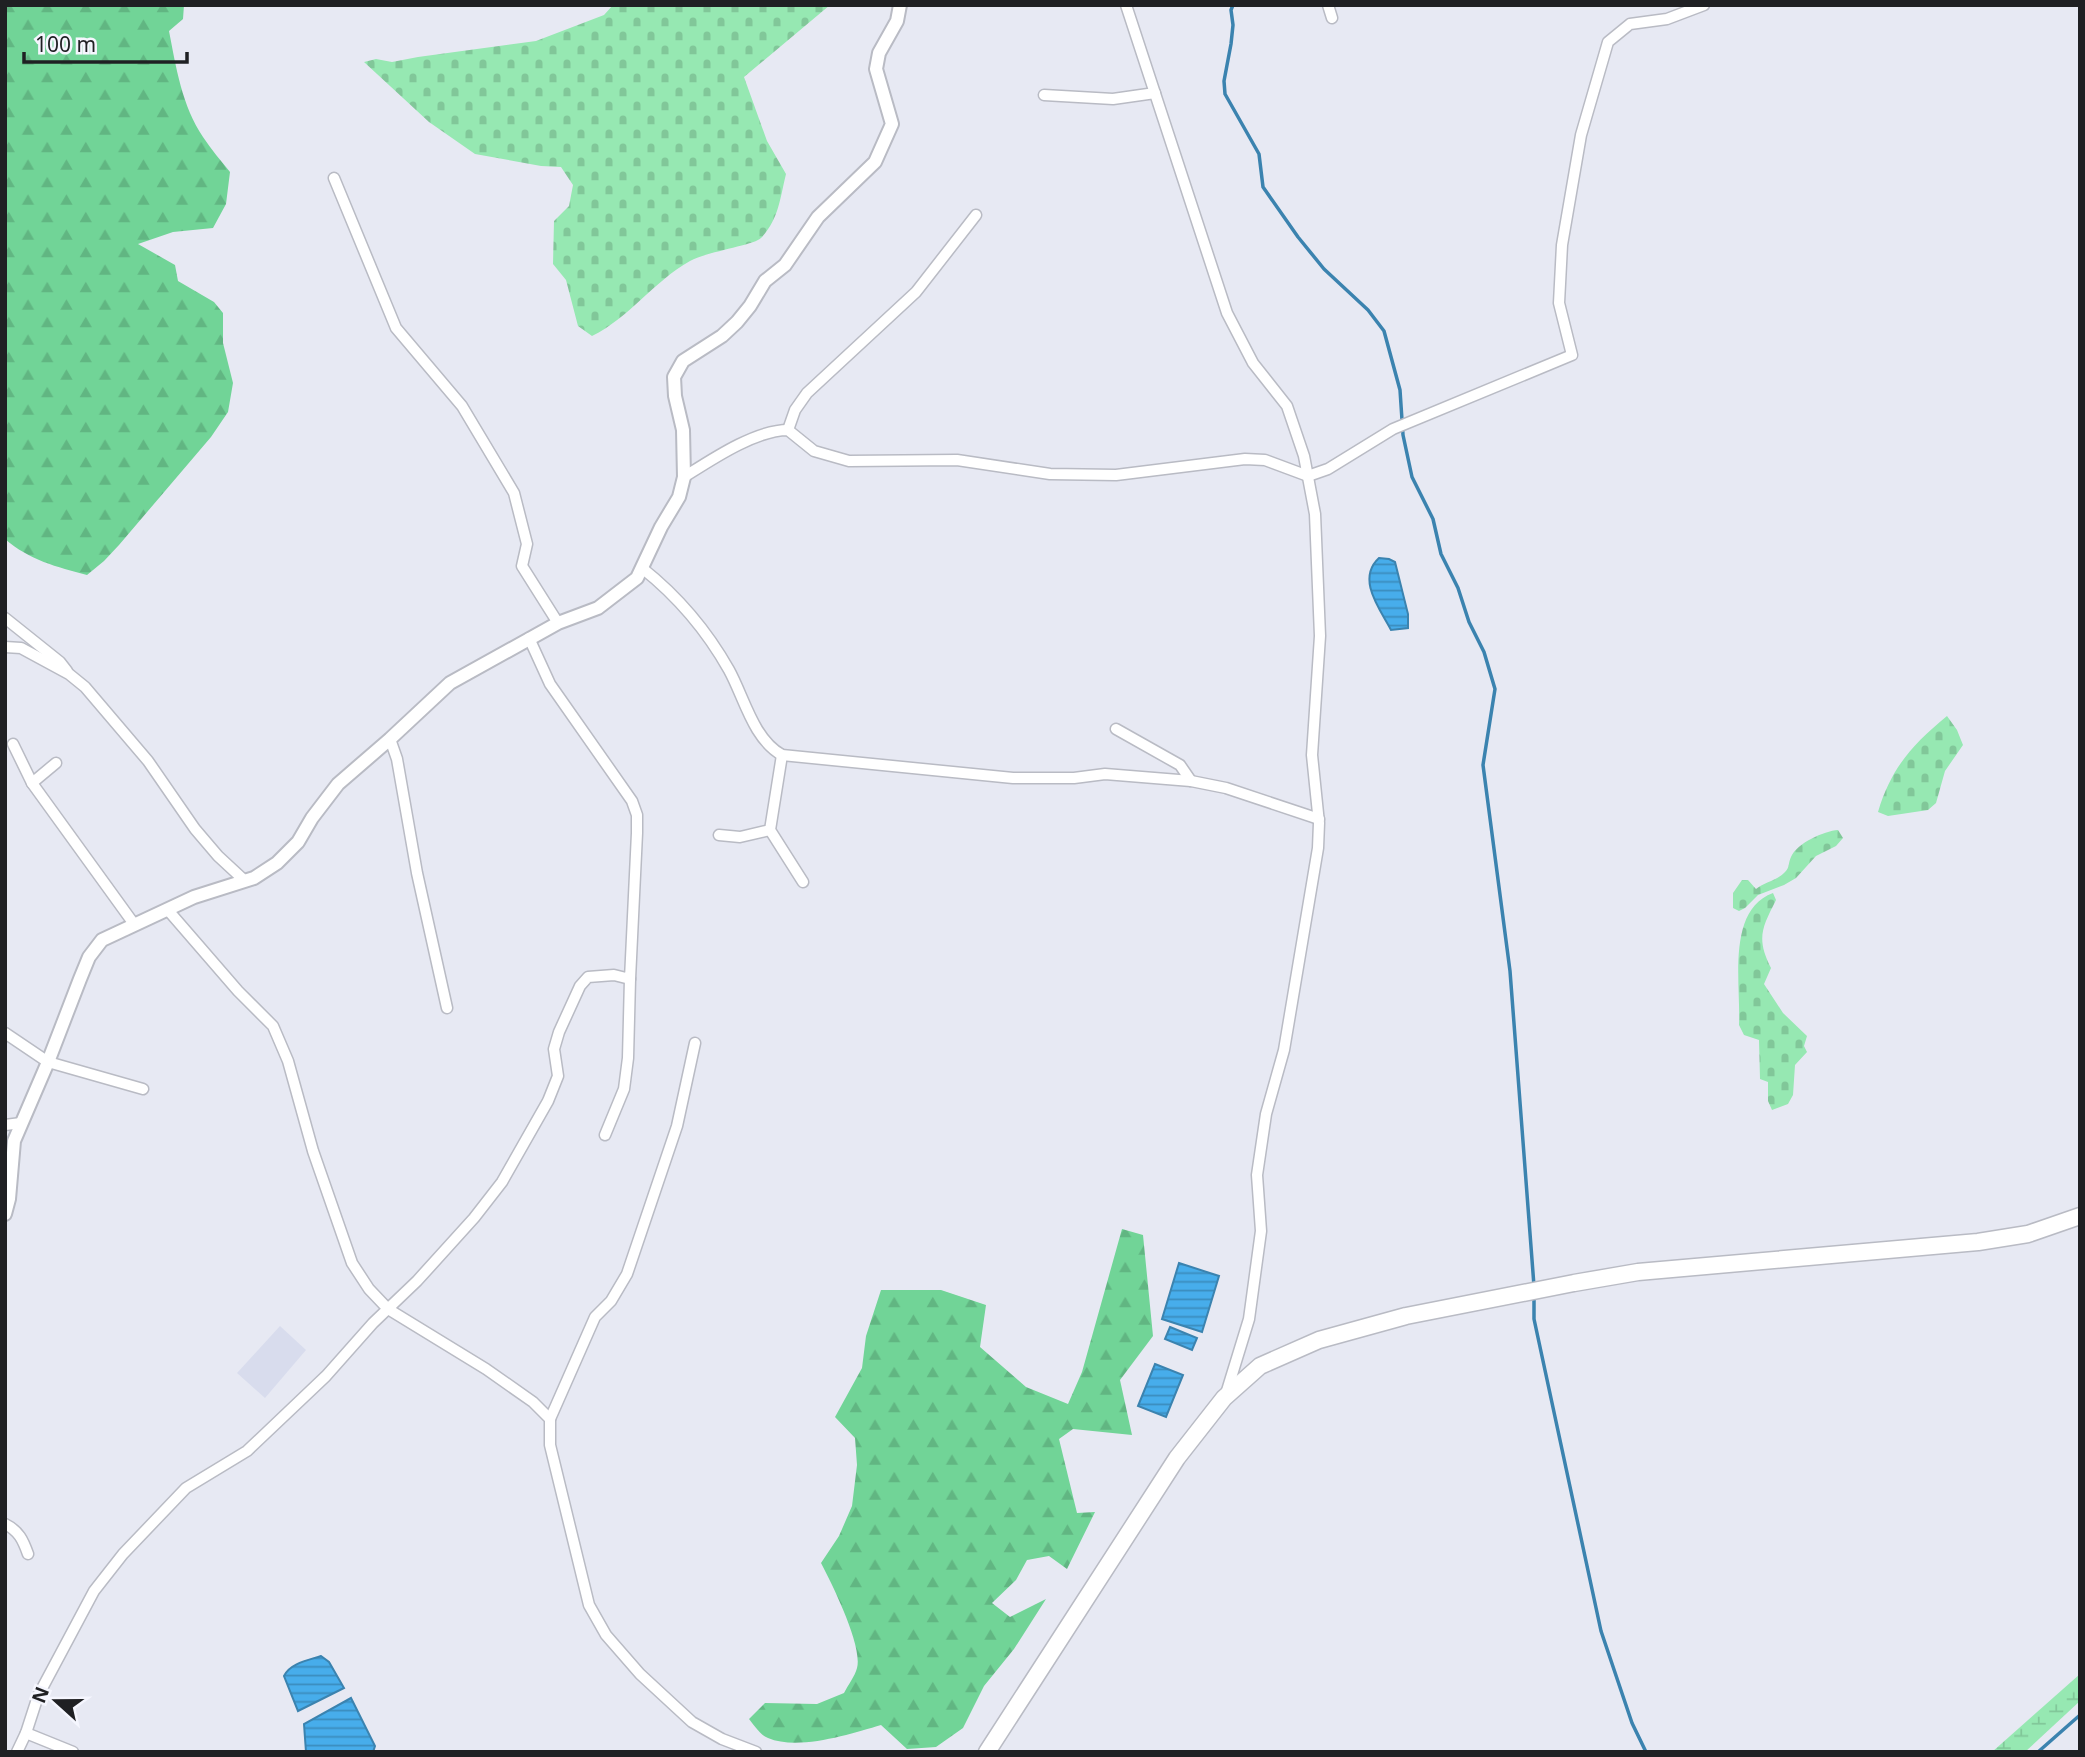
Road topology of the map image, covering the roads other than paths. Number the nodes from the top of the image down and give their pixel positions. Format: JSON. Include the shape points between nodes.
{"nodes":[{"id":1,"x":900,"y":5,"type":"edge"},
{"id":2,"x":1126,"y":5,"type":"edge"},
{"id":3,"x":1328,"y":5,"type":"edge"},
{"id":4,"x":1704,"y":5,"type":"edge"},
{"id":5,"x":1332,"y":18,"type":"dead end"},
{"id":6,"x":1156,"y":93,"type":"junction"},
{"id":7,"x":1044,"y":95,"type":"dead end"},
{"id":8,"x":334,"y":178,"type":"dead end"},
{"id":9,"x":976,"y":215,"type":"dead end"},
{"id":10,"x":788,"y":430,"type":"junction"},
{"id":11,"x":1308,"y":476,"type":"junction"},
{"id":12,"x":684,"y":477,"type":"junction"},
{"id":13,"x":642,"y":568,"type":"junction"},
{"id":14,"x":5,"y":618,"type":"edge"},
{"id":15,"x":558,"y":623,"type":"junction"},
{"id":16,"x":528,"y":638,"type":"junction"},
{"id":17,"x":5,"y":647,"type":"edge"},
{"id":18,"x":69,"y":674,"type":"junction"},
{"id":19,"x":1116,"y":729,"type":"dead end"},
{"id":20,"x":390,"y":739,"type":"junction"},
{"id":21,"x":13,"y":744,"type":"dead end"},
{"id":22,"x":782,"y":755,"type":"junction"},
{"id":23,"x":56,"y":763,"type":"dead end"},
{"id":24,"x":1191,"y":781,"type":"junction"},
{"id":25,"x":32,"y":783,"type":"junction"},
{"id":26,"x":1318,"y":819,"type":"junction"},
{"id":27,"x":770,"y":830,"type":"junction"},
{"id":28,"x":719,"y":835,"type":"dead end"},
{"id":29,"x":245,"y":881,"type":"junction"},
{"id":30,"x":803,"y":882,"type":"dead end"},
{"id":31,"x":167,"y":909,"type":"junction"},
{"id":32,"x":134,"y":924,"type":"junction"},
{"id":33,"x":630,"y":979,"type":"junction"},
{"id":34,"x":447,"y":1008,"type":"dead end"},
{"id":35,"x":5,"y":1032,"type":"edge"},
{"id":36,"x":695,"y":1042,"type":"dead end"},
{"id":37,"x":48,"y":1062,"type":"junction"},
{"id":38,"x":143,"y":1088,"type":"dead end"},
{"id":39,"x":21,"y":1123,"type":"junction"},
{"id":40,"x":5,"y":1125,"type":"edge"},
{"id":41,"x":605,"y":1135,"type":"dead end"},
{"id":42,"x":5,"y":1214,"type":"edge"},
{"id":43,"x":2080,"y":1216,"type":"edge"},
{"id":44,"x":388,"y":1309,"type":"junction"},
{"id":45,"x":1224,"y":1398,"type":"junction"},
{"id":46,"x":550,"y":1419,"type":"junction"},
{"id":47,"x":5,"y":1524,"type":"edge"},
{"id":48,"x":27,"y":1554,"type":"dead end"},
{"id":49,"x":26,"y":1733,"type":"junction"},
{"id":50,"x":17,"y":1752,"type":"edge"},
{"id":51,"x":73,"y":1752,"type":"edge"},
{"id":52,"x":756,"y":1752,"type":"edge"},
{"id":53,"x":987,"y":1752,"type":"edge"}],
"edges":[{"from":1,"to":12,"type":"street","via":[[876,69],[891,124],[875,162],[818,217],[737,321],[682,361],[674,377]]},
{"from":2,"to":6,"type":"street"},
{"from":3,"to":5,"type":"street"},
{"from":4,"to":11,"type":"street","via":[[1667,19],[1630,24],[1608,42],[1581,135],[1562,245],[1559,303],[1572,355],[1393,429]]},
{"from":6,"to":7,"type":"street","via":[[1113,99]]},
{"from":6,"to":11,"type":"street","via":[[1227,313],[1253,363],[1287,406]]},
{"from":8,"to":15,"type":"street","via":[[396,328],[462,406],[514,493],[527,544],[522,566]]},
{"from":9,"to":10,"type":"street","via":[[916,292],[807,393]]},
{"from":10,"to":11,"type":"street","via":[[814,451],[849,461],[957,460],[1050,474],[1116,475],[1245,458],[1265,460]]},
{"from":10,"to":12,"type":"street","via":[[757,438]]},
{"from":11,"to":26,"type":"street","via":[[1315,514],[1320,636],[1312,755]]},
{"from":12,"to":13,"type":"street","via":[[679,497]]},
{"from":13,"to":15,"type":"street","via":[[637,578],[598,608]]},
{"from":13,"to":22,"type":"street","via":[[688,612],[728,668],[761,735]]},
{"from":14,"to":18,"type":"street"},
{"from":15,"to":16,"type":"street"},
{"from":16,"to":20,"type":"street","via":[[450,683]]},
{"from":16,"to":33,"type":"street","via":[[550,684],[632,801],[637,815]]},
{"from":17,"to":18,"type":"street","via":[[21,648]]},
{"from":18,"to":29,"type":"street","via":[[148,761],[195,829]]},
{"from":19,"to":24,"type":"street","via":[[1180,765]]},
{"from":20,"to":29,"type":"street","via":[[338,783],[298,842],[277,863]]},
{"from":20,"to":34,"type":"street"},
{"from":21,"to":25,"type":"street"},
{"from":22,"to":24,"type":"street","via":[[1013,778],[1105,774]]},
{"from":22,"to":27,"type":"street"},
{"from":23,"to":25,"type":"street"},
{"from":24,"to":26,"type":"street"},
{"from":25,"to":32,"type":"street"},
{"from":26,"to":45,"type":"street","via":[[1318,848],[1284,1050],[1266,1114],[1257,1175],[1262,1231],[1249,1319]]},
{"from":27,"to":28,"type":"street","via":[[740,837]]},
{"from":27,"to":30,"type":"street"},
{"from":29,"to":31,"type":"street"},
{"from":31,"to":32,"type":"street"},
{"from":31,"to":44,"type":"street","via":[[273,1026],[352,1263]]},
{"from":32,"to":37,"type":"street","via":[[102,940],[89,957]]},
{"from":33,"to":41,"type":"street","via":[[624,1089]]},
{"from":33,"to":44,"type":"street","via":[[588,977],[580,986],[554,1049],[558,1076],[535,1127],[474,1218]]},
{"from":35,"to":37,"type":"street"},
{"from":36,"to":46,"type":"street","via":[[677,1126],[627,1274],[595,1317]]},
{"from":37,"to":38,"type":"street"},
{"from":37,"to":39,"type":"street"},
{"from":39,"to":40,"type":"street"},
{"from":39,"to":42,"type":"street","via":[[14,1142]]},
{"from":43,"to":45,"type":"main road","via":[[2028,1234],[1978,1242],[1638,1272],[1406,1316],[1319,1340],[1272,1361]]},
{"from":44,"to":46,"type":"street","via":[[486,1369]]},
{"from":44,"to":49,"type":"street","via":[[247,1451],[186,1488],[122,1554],[94,1591],[38,1696]]},
{"from":45,"to":53,"type":"main road","via":[[1177,1458]]},
{"from":46,"to":52,"type":"street","via":[[550,1445],[589,1605],[606,1636],[692,1722]]},
{"from":47,"to":48,"type":"street","via":[[23,1539]]},
{"from":49,"to":50,"type":"street"},
{"from":49,"to":51,"type":"street"}]}
